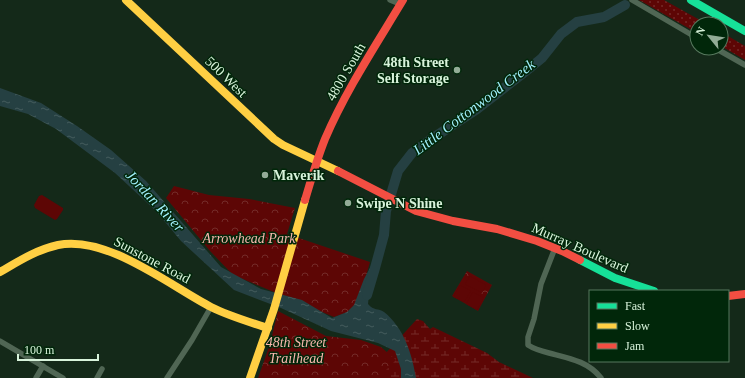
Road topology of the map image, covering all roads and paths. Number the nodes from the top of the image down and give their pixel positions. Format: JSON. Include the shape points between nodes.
{"nodes":[{"id":1,"x":126,"y":0,"type":"edge"},
{"id":2,"x":390,"y":0,"type":"edge"},
{"id":3,"x":632,"y":0,"type":"edge"},
{"id":4,"x":691,"y":0,"type":"edge"},
{"id":5,"x":401,"y":2,"type":"edge"},
{"id":6,"x":745,"y":31,"type":"edge"},
{"id":7,"x":689,"y":33,"type":"edge"},
{"id":8,"x":729,"y":56,"type":"edge"},
{"id":9,"x":745,"y":65,"type":"edge"},
{"id":10,"x":317,"y":160,"type":"junction"},
{"id":11,"x":555,"y":248,"type":"junction"},
{"id":12,"x":0,"y":272,"type":"edge"},
{"id":13,"x":651,"y":290,"type":"edge"},
{"id":14,"x":745,"y":294,"type":"edge"},
{"id":15,"x":729,"y":296,"type":"edge"},
{"id":16,"x":211,"y":307,"type":"junction"},
{"id":17,"x":268,"y":328,"type":"junction"},
{"id":18,"x":0,"y":341,"type":"edge"},
{"id":19,"x":43,"y":366,"type":"junction"},
{"id":20,"x":102,"y":369,"type":"dead end"},
{"id":21,"x":36,"y":378,"type":"edge"},
{"id":22,"x":63,"y":378,"type":"edge"},
{"id":23,"x":97,"y":378,"type":"edge"},
{"id":24,"x":167,"y":378,"type":"edge"},
{"id":25,"x":250,"y":378,"type":"edge"},
{"id":26,"x":601,"y":378,"type":"edge"}],
"edges":[{"from":1,"to":10,"type":"main road","name":"500 West","via":[[274,139]]},
{"from":2,"to":5,"type":"street"},
{"from":3,"to":7,"type":"street"},
{"from":4,"to":6,"type":"main road"},
{"from":5,"to":10,"type":"main road","name":"4800 South","via":[[343,103]]},
{"from":8,"to":9,"type":"street"},
{"from":10,"to":11,"type":"main road","name":"Murray Boulevard","via":[[416,211],[497,229]]},
{"from":10,"to":17,"type":"main road","name":"4800 South"},
{"from":11,"to":13,"type":"main road","name":"Murray Boulevard","via":[[615,278]]},
{"from":11,"to":26,"type":"street","via":[[541,284],[528,345],[537,350],[582,362]]},
{"from":12,"to":16,"type":"main road","name":"Sunstone Road","via":[[22,257],[40,250],[57,245],[85,244],[116,253]]},
{"from":14,"to":15,"type":"main road"},
{"from":16,"to":17,"type":"main road","name":"Sunstone Road"},
{"from":16,"to":24,"type":"street"},
{"from":17,"to":25,"type":"main road","name":"4800 South"},
{"from":18,"to":19,"type":"street"},
{"from":19,"to":21,"type":"street"},
{"from":19,"to":22,"type":"street"},
{"from":20,"to":23,"type":"street"}]}
